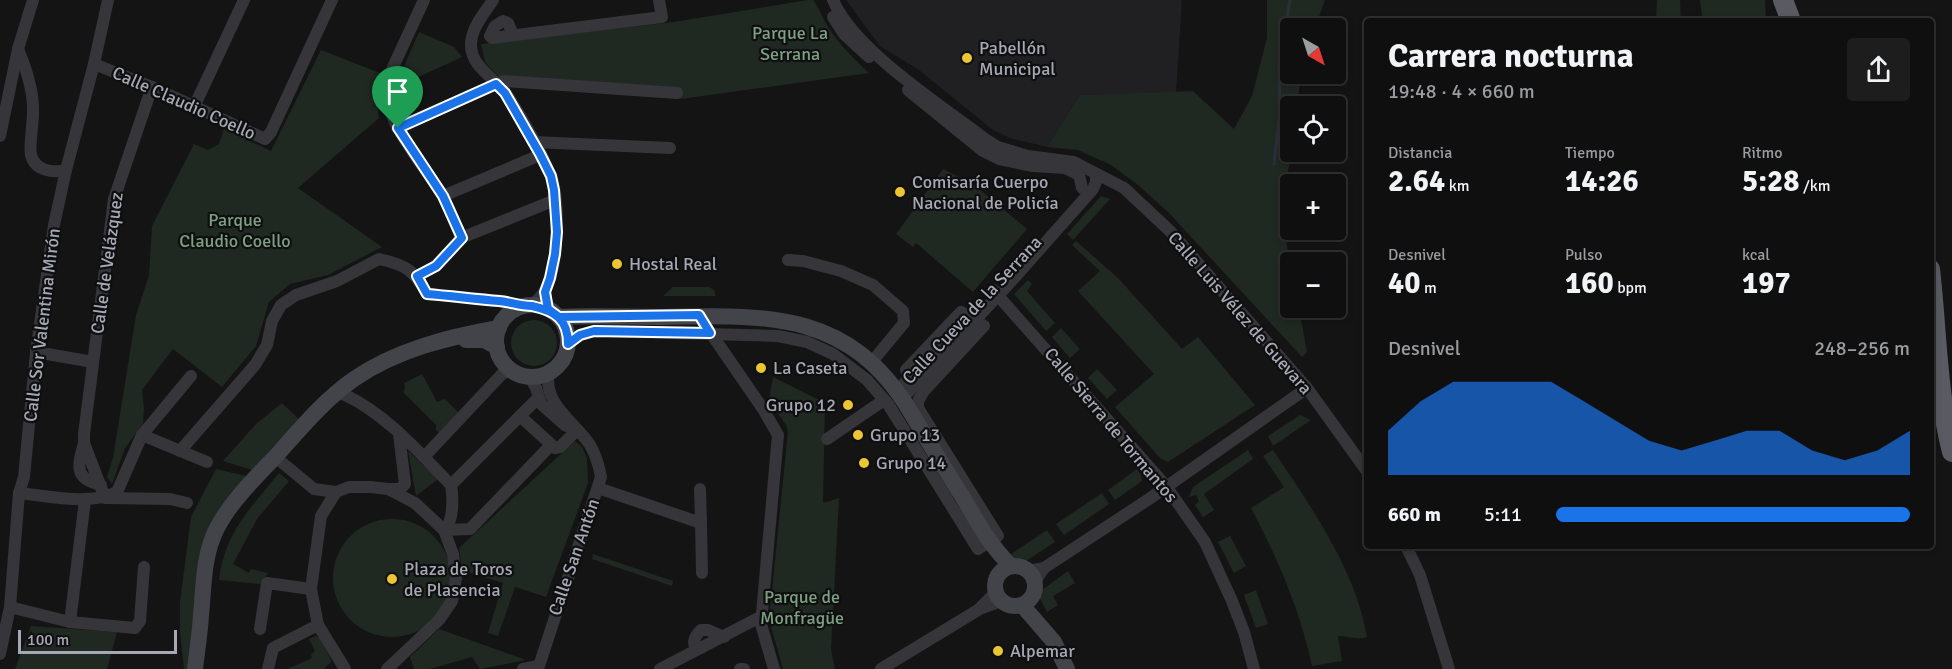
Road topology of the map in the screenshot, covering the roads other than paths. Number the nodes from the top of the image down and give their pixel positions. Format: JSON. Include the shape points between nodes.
{"nodes":[{"id":1,"x":33,"y":0,"type":"edge"},
{"id":2,"x":108,"y":0,"type":"edge"},
{"id":3,"x":244,"y":0,"type":"edge"},
{"id":4,"x":332,"y":0,"type":"edge"},
{"id":5,"x":424,"y":0,"type":"edge"},
{"id":6,"x":493,"y":0,"type":"edge"},
{"id":7,"x":659,"y":0,"type":"edge"},
{"id":8,"x":826,"y":0,"type":"edge"},
{"id":9,"x":833,"y":0,"type":"edge"},
{"id":10,"x":1783,"y":0,"type":"edge"},
{"id":11,"x":1790,"y":18,"type":"edge"},
{"id":12,"x":513,"y":35,"type":"dead end"},
{"id":13,"x":18,"y":49,"type":"junction"},
{"id":14,"x":94,"y":64,"type":"junction"},
{"id":15,"x":496,"y":84,"type":"junction"},
{"id":16,"x":152,"y":87,"type":"junction"},
{"id":17,"x":677,"y":93,"type":"dead end"},
{"id":18,"x":194,"y":107,"type":"junction"},
{"id":19,"x":398,"y":128,"type":"junction"},
{"id":20,"x":0,"y":136,"type":"edge"},
{"id":21,"x":533,"y":142,"type":"junction"},
{"id":22,"x":670,"y":148,"type":"dead end"},
{"id":23,"x":540,"y":154,"type":"junction"},
{"id":24,"x":1065,"y":168,"type":"junction"},
{"id":25,"x":66,"y":170,"type":"junction"},
{"id":26,"x":1096,"y":175,"type":"junction"},
{"id":27,"x":1113,"y":183,"type":"junction"},
{"id":28,"x":1087,"y":189,"type":"junction"},
{"id":29,"x":443,"y":196,"type":"junction"},
{"id":30,"x":555,"y":200,"type":"junction"},
{"id":31,"x":462,"y":238,"type":"junction"},
{"id":32,"x":788,"y":260,"type":"dead end"},
{"id":33,"x":417,"y":276,"type":"junction"},
{"id":34,"x":996,"y":292,"type":"junction"},
{"id":35,"x":529,"y":309,"type":"junction"},
{"id":36,"x":1934,"y":312,"type":"edge"},
{"id":37,"x":699,"y":315,"type":"junction"},
{"id":38,"x":593,"y":316,"type":"junction"},
{"id":39,"x":971,"y":318,"type":"junction"},
{"id":40,"x":499,"y":328,"type":"junction"},
{"id":41,"x":710,"y":333,"type":"junction"},
{"id":42,"x":568,"y":339,"type":"junction"},
{"id":43,"x":497,"y":346,"type":"junction"},
{"id":44,"x":36,"y":352,"type":"junction"},
{"id":45,"x":93,"y":362,"type":"junction"},
{"id":46,"x":871,"y":363,"type":"junction"},
{"id":47,"x":511,"y":370,"type":"junction"},
{"id":48,"x":549,"y":372,"type":"junction"},
{"id":49,"x":191,"y":376,"type":"dead end"},
{"id":50,"x":530,"y":376,"type":"junction"},
{"id":51,"x":918,"y":384,"type":"junction"},
{"id":52,"x":1306,"y":388,"type":"junction"},
{"id":53,"x":343,"y":394,"type":"junction"},
{"id":54,"x":895,"y":397,"type":"junction"},
{"id":55,"x":538,"y":398,"type":"junction"},
{"id":56,"x":520,"y":416,"type":"junction"},
{"id":57,"x":574,"y":433,"type":"junction"},
{"id":58,"x":399,"y":434,"type":"junction"},
{"id":59,"x":142,"y":435,"type":"junction"},
{"id":60,"x":827,"y":439,"type":"dead end"},
{"id":61,"x":551,"y":445,"type":"junction"},
{"id":62,"x":590,"y":445,"type":"junction"},
{"id":63,"x":180,"y":451,"type":"junction"},
{"id":64,"x":1952,"y":452,"type":"edge"},
{"id":65,"x":424,"y":457,"type":"junction"},
{"id":66,"x":279,"y":460,"type":"junction"},
{"id":67,"x":207,"y":462,"type":"dead end"},
{"id":68,"x":1364,"y":467,"type":"edge"},
{"id":69,"x":404,"y":478,"type":"junction"},
{"id":70,"x":451,"y":485,"type":"junction"},
{"id":71,"x":1166,"y":486,"type":"junction"},
{"id":72,"x":598,"y":488,"type":"junction"},
{"id":73,"x":314,"y":489,"type":"junction"},
{"id":74,"x":388,"y":489,"type":"junction"},
{"id":75,"x":700,"y":489,"type":"dead end"},
{"id":76,"x":336,"y":492,"type":"junction"},
{"id":77,"x":19,"y":493,"type":"junction"},
{"id":78,"x":105,"y":498,"type":"junction"},
{"id":79,"x":85,"y":500,"type":"junction"},
{"id":80,"x":187,"y":503,"type":"dead end"},
{"id":81,"x":415,"y":503,"type":"junction"},
{"id":82,"x":321,"y":516,"type":"junction"},
{"id":83,"x":701,"y":523,"type":"junction"},
{"id":84,"x":444,"y":530,"type":"junction"},
{"id":85,"x":989,"y":542,"type":"junction"},
{"id":86,"x":1407,"y":549,"type":"edge"},
{"id":87,"x":144,"y":567,"type":"dead end"},
{"id":88,"x":1006,"y":569,"type":"junction"},
{"id":89,"x":702,"y":573,"type":"dead end"},
{"id":90,"x":1036,"y":573,"type":"junction"},
{"id":91,"x":310,"y":589,"type":"junction"},
{"id":92,"x":999,"y":597,"type":"junction"},
{"id":93,"x":1027,"y":602,"type":"junction"},
{"id":94,"x":10,"y":607,"type":"junction"},
{"id":95,"x":762,"y":616,"type":"junction"},
{"id":96,"x":70,"y":622,"type":"junction"},
{"id":97,"x":318,"y":625,"type":"junction"},
{"id":98,"x":260,"y":629,"type":"dead end"},
{"id":99,"x":0,"y":654,"type":"edge"},
{"id":100,"x":400,"y":664,"type":"edge"},
{"id":101,"x":538,"y":667,"type":"edge"},
{"id":102,"x":342,"y":668,"type":"edge"},
{"id":103,"x":195,"y":669,"type":"edge"},
{"id":104,"x":202,"y":669,"type":"edge"},
{"id":105,"x":268,"y":669,"type":"edge"},
{"id":106,"x":387,"y":669,"type":"edge"},
{"id":107,"x":523,"y":669,"type":"edge"},
{"id":108,"x":660,"y":669,"type":"edge"},
{"id":109,"x":774,"y":669,"type":"edge"},
{"id":110,"x":881,"y":669,"type":"edge"},
{"id":111,"x":1067,"y":669,"type":"edge"},
{"id":112,"x":1254,"y":669,"type":"edge"},
{"id":113,"x":1449,"y":669,"type":"edge"}],
"edges":[{"from":1,"to":13,"type":"street"},
{"from":2,"to":14,"type":"street","name":"Calle Sor Valentina Mirón"},
{"from":3,"to":18,"type":"street"},
{"from":4,"to":18,"type":"street","name":"Calle Claudio Coello","via":[[265,139]]},
{"from":5,"to":19,"type":"street","via":[[386,87]]},
{"from":6,"to":15,"type":"street","via":[[474,28],[471,46],[476,63]]},
{"from":7,"to":12,"type":"street","via":[[662,17]]},
{"from":8,"to":24,"type":"street","via":[[855,46],[970,142],[999,159]]},
{"from":9,"to":26,"type":"street","via":[[873,52],[985,139],[1012,152],[1074,162]]},
{"from":10,"to":11,"type":"highway"},
{"from":13,"to":20,"type":"street"},
{"from":13,"to":25,"type":"street","via":[[33,109],[31,156],[45,170]]},
{"from":14,"to":16,"type":"street","name":"Calle Claudio Coello"},
{"from":14,"to":25,"type":"street","name":"Calle Sor Valentina Mirón"},
{"from":15,"to":17,"type":"street","via":[[516,80]]},
{"from":15,"to":19,"type":"street"},
{"from":15,"to":21,"type":"street"},
{"from":16,"to":18,"type":"street","name":"Calle Claudio Coello"},
{"from":16,"to":45,"type":"street","name":"Calle de Velázquez","via":[[114,199]]},
{"from":19,"to":29,"type":"street"},
{"from":21,"to":22,"type":"street"},
{"from":21,"to":23,"type":"street"},
{"from":23,"to":29,"type":"street"},
{"from":23,"to":30,"type":"street","via":[[551,176]]},
{"from":24,"to":26,"type":"street"},
{"from":24,"to":28,"type":"street","via":[[1079,175]]},
{"from":25,"to":44,"type":"street","name":"Calle Sor Valentina Mirón"},
{"from":26,"to":27,"type":"street","name":"Calle Luis Vélez de Guevara"},
{"from":26,"to":28,"type":"street","name":"Calle Cueva de la Serrana"},
{"from":27,"to":28,"type":"street"},
{"from":27,"to":52,"type":"street","name":"Calle Luis Vélez de Guevara","via":[[1124,188],[1170,231]]},
{"from":28,"to":34,"type":"street","name":"Calle Cueva de la Serrana"},
{"from":29,"to":31,"type":"street"},
{"from":30,"to":31,"type":"street"},
{"from":30,"to":35,"type":"street","via":[[557,232],[550,278],[545,292]]},
{"from":31,"to":33,"type":"street","via":[[436,266]]},
{"from":32,"to":46,"type":"street","via":[[841,272],[873,285],[903,311],[904,322]]},
{"from":33,"to":35,"type":"street","via":[[427,294]]},
{"from":33,"to":63,"type":"street","via":[[379,259],[280,305],[267,345],[255,365]]},
{"from":34,"to":39,"type":"street","name":"Calle Cueva de la Serrana"},
{"from":34,"to":71,"type":"street","name":"Calle Sierra de Tormantos"},
{"from":35,"to":38,"type":"main road"},
{"from":35,"to":40,"type":"main road"},
{"from":35,"to":42,"type":"main road"},
{"from":36,"to":64,"type":"highway","via":[[1942,398]]},
{"from":37,"to":38,"type":"main road"},
{"from":37,"to":41,"type":"street"},
{"from":37,"to":46,"type":"main road","via":[[766,317],[795,323],[847,343]]},
{"from":38,"to":42,"type":"main road","via":[[577,323]]},
{"from":39,"to":51,"type":"street","name":"Calle Cueva de la Serrana","via":[[984,326]]},
{"from":39,"to":51,"type":"street","name":"Calle Cueva de la Serrana","via":[[961,312],[906,370]]},
{"from":40,"to":43,"type":"main road"},
{"from":40,"to":103,"type":"main road","via":[[460,335],[377,364],[332,397],[264,469],[216,530],[204,565]]},
{"from":41,"to":42,"type":"street","via":[[594,331]]},
{"from":41,"to":54,"type":"street","via":[[756,334],[807,342],[833,354]]},
{"from":41,"to":95,"type":"street","via":[[778,435]]},
{"from":42,"to":48,"type":"main road","via":[[565,356]]},
{"from":43,"to":47,"type":"main road","via":[[504,364]]},
{"from":43,"to":53,"type":"main road","via":[[484,340],[463,340],[417,354],[365,377]]},
{"from":44,"to":45,"type":"street"},
{"from":44,"to":77,"type":"street","name":"Calle Sor Valentina Mirón","via":[[24,477]]},
{"from":45,"to":78,"type":"street","name":"Calle de Velázquez","via":[[84,442]]},
{"from":46,"to":54,"type":"main road"},
{"from":47,"to":50,"type":"main road"},
{"from":47,"to":65,"type":"street","via":[[502,374]]},
{"from":48,"to":50,"type":"main road"},
{"from":48,"to":62,"type":"street","name":"Calle San Antón","via":[[550,396]]},
{"from":49,"to":59,"type":"street"},
{"from":50,"to":55,"type":"street"},
{"from":51,"to":54,"type":"street","name":"Calle Cueva de la Serrana"},
{"from":51,"to":85,"type":"street","via":[[918,408],[998,536]]},
{"from":52,"to":68,"type":"street","name":"Calle Luis Vélez de Guevara"},
{"from":52,"to":71,"type":"street"},
{"from":53,"to":58,"type":"street","via":[[366,405]]},
{"from":53,"to":66,"type":"main road"},
{"from":54,"to":60,"type":"street","name":"Calle Cueva de la Serrana"},
{"from":54,"to":85,"type":"main road"},
{"from":55,"to":56,"type":"street"},
{"from":55,"to":57,"type":"street"},
{"from":56,"to":61,"type":"street"},
{"from":56,"to":70,"type":"street"},
{"from":57,"to":61,"type":"street","via":[[560,447]]},
{"from":57,"to":62,"type":"street"},
{"from":58,"to":65,"type":"street"},
{"from":58,"to":69,"type":"street"},
{"from":59,"to":63,"type":"street"},
{"from":59,"to":78,"type":"street","via":[[117,492]]},
{"from":61,"to":84,"type":"street","via":[[470,529]]},
{"from":62,"to":72,"type":"street","name":"Calle San Antón","via":[[601,477]]},
{"from":63,"to":67,"type":"street"},
{"from":65,"to":70,"type":"street"},
{"from":66,"to":73,"type":"street"},
{"from":66,"to":104,"type":"main road","via":[[253,488],[224,533],[215,556]]},
{"from":69,"to":74,"type":"street","via":[[403,487]]},
{"from":69,"to":81,"type":"street"},
{"from":70,"to":84,"type":"street","via":[[450,520]]},
{"from":71,"to":90,"type":"street"},
{"from":71,"to":112,"type":"street","name":"Calle Sierra de Tormantos","via":[[1204,542],[1232,601]]},
{"from":72,"to":83,"type":"street"},
{"from":72,"to":101,"type":"street","name":"Calle San Antón"},
{"from":73,"to":76,"type":"street"},
{"from":73,"to":82,"type":"street"},
{"from":74,"to":76,"type":"street","via":[[349,487]]},
{"from":74,"to":81,"type":"street"},
{"from":75,"to":83,"type":"street"},
{"from":76,"to":82,"type":"street"},
{"from":77,"to":79,"type":"street"},
{"from":77,"to":94,"type":"street","name":"Calle Sor Valentina Mirón"},
{"from":78,"to":79,"type":"street"},
{"from":78,"to":80,"type":"street"},
{"from":79,"to":96,"type":"street"},
{"from":81,"to":84,"type":"street"},
{"from":82,"to":91,"type":"street"},
{"from":83,"to":89,"type":"street"},
{"from":84,"to":100,"type":"street","via":[[456,578],[452,601]]},
{"from":85,"to":88,"type":"main road"},
{"from":86,"to":113,"type":"street","via":[[1420,575]]},
{"from":87,"to":96,"type":"street","via":[[140,621],[135,628]]},
{"from":88,"to":90,"type":"main road","via":[[1017,566]]},
{"from":88,"to":92,"type":"main road","via":[[995,581]]},
{"from":90,"to":93,"type":"main road","via":[[1035,587]]},
{"from":91,"to":97,"type":"street"},
{"from":91,"to":98,"type":"street","via":[[267,583]]},
{"from":92,"to":93,"type":"main road","via":[[1011,606]]},
{"from":92,"to":110,"type":"street"},
{"from":93,"to":111,"type":"main road"},
{"from":94,"to":96,"type":"street"},
{"from":94,"to":99,"type":"street","name":"Calle Sor Valentina Mirón"},
{"from":95,"to":108,"type":"street"},
{"from":95,"to":109,"type":"street"},
{"from":97,"to":102,"type":"street"},
{"from":97,"to":105,"type":"street","via":[[273,648]]},
{"from":100,"to":106,"type":"street"},
{"from":101,"to":107,"type":"street"}]}
